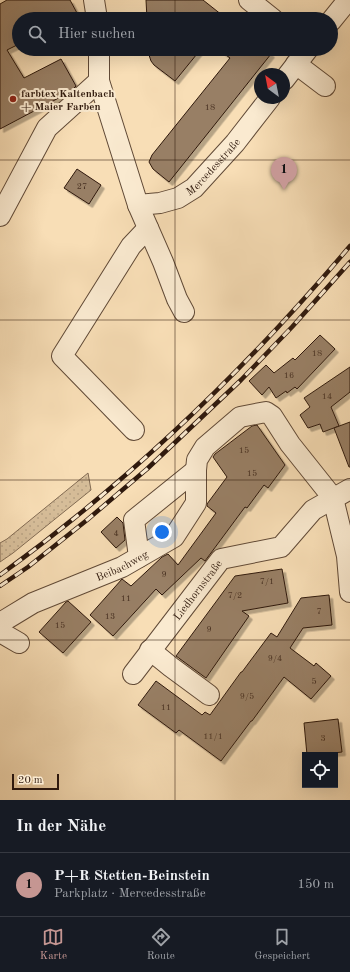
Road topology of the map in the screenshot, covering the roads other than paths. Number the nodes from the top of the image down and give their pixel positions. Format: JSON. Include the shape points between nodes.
{"nodes":[{"id":1,"x":94,"y":0,"type":"edge"},
{"id":2,"x":249,"y":0,"type":"edge"},
{"id":3,"x":348,"y":0,"type":"edge"},
{"id":4,"x":96,"y":12,"type":"edge"},
{"id":5,"x":264,"y":12,"type":"edge"},
{"id":6,"x":338,"y":12,"type":"edge"},
{"id":7,"x":99,"y":56,"type":"edge"},
{"id":8,"x":302,"y":57,"type":"edge"},
{"id":9,"x":290,"y":72,"type":"edge"},
{"id":10,"x":99,"y":81,"type":"junction"},
{"id":11,"x":325,"y":86,"type":"dead end"},
{"id":12,"x":265,"y":104,"type":"edge"},
{"id":13,"x":138,"y":205,"type":"junction"},
{"id":14,"x":0,"y":216,"type":"edge"},
{"id":15,"x":148,"y":228,"type":"junction"},
{"id":16,"x":184,"y":312,"type":"dead end"},
{"id":17,"x":134,"y":430,"type":"dead end"},
{"id":18,"x":196,"y":470,"type":"junction"},
{"id":19,"x":342,"y":494,"type":"edge"},
{"id":20,"x":139,"y":557,"type":"junction"},
{"id":21,"x":350,"y":592,"type":"edge"},
{"id":22,"x":0,"y":623,"type":"edge"},
{"id":23,"x":0,"y":632,"type":"edge"},
{"id":24,"x":19,"y":643,"type":"dead end"},
{"id":25,"x":150,"y":650,"type":"junction"},
{"id":26,"x":133,"y":674,"type":"dead end"},
{"id":27,"x":209,"y":695,"type":"dead end"}],
"edges":[{"from":1,"to":4,"type":"street"},
{"from":2,"to":5,"type":"street"},
{"from":3,"to":6,"type":"street"},
{"from":7,"to":10,"type":"street"},
{"from":8,"to":9,"type":"street"},
{"from":8,"to":11,"type":"street"},
{"from":10,"to":13,"type":"street"},
{"from":10,"to":14,"type":"street","via":[[47,128]]},
{"from":12,"to":13,"type":"street","name":"Mercedesstraße","via":[[235,143],[194,188],[178,198]]},
{"from":13,"to":15,"type":"street"},
{"from":15,"to":16,"type":"street"},
{"from":15,"to":17,"type":"street","via":[[131,246],[62,356]]},
{"from":18,"to":19,"type":"street","name":"Beibachweg","via":[[197,460],[205,447],[240,417],[266,412],[272,416],[290,444]]},
{"from":18,"to":20,"type":"street","name":"Beibachweg","via":[[196,503],[174,537]]},
{"from":18,"to":20,"type":"street","via":[[134,520]]},
{"from":19,"to":21,"type":"street"},
{"from":19,"to":25,"type":"street","name":"Liedhornstraße","via":[[313,510],[280,547],[221,559]]},
{"from":20,"to":22,"type":"street","name":"Beibachweg","via":[[122,567],[33,603]]},
{"from":23,"to":24,"type":"street"},
{"from":25,"to":26,"type":"street","name":"Liedhornstraße"},
{"from":25,"to":27,"type":"street"}]}
